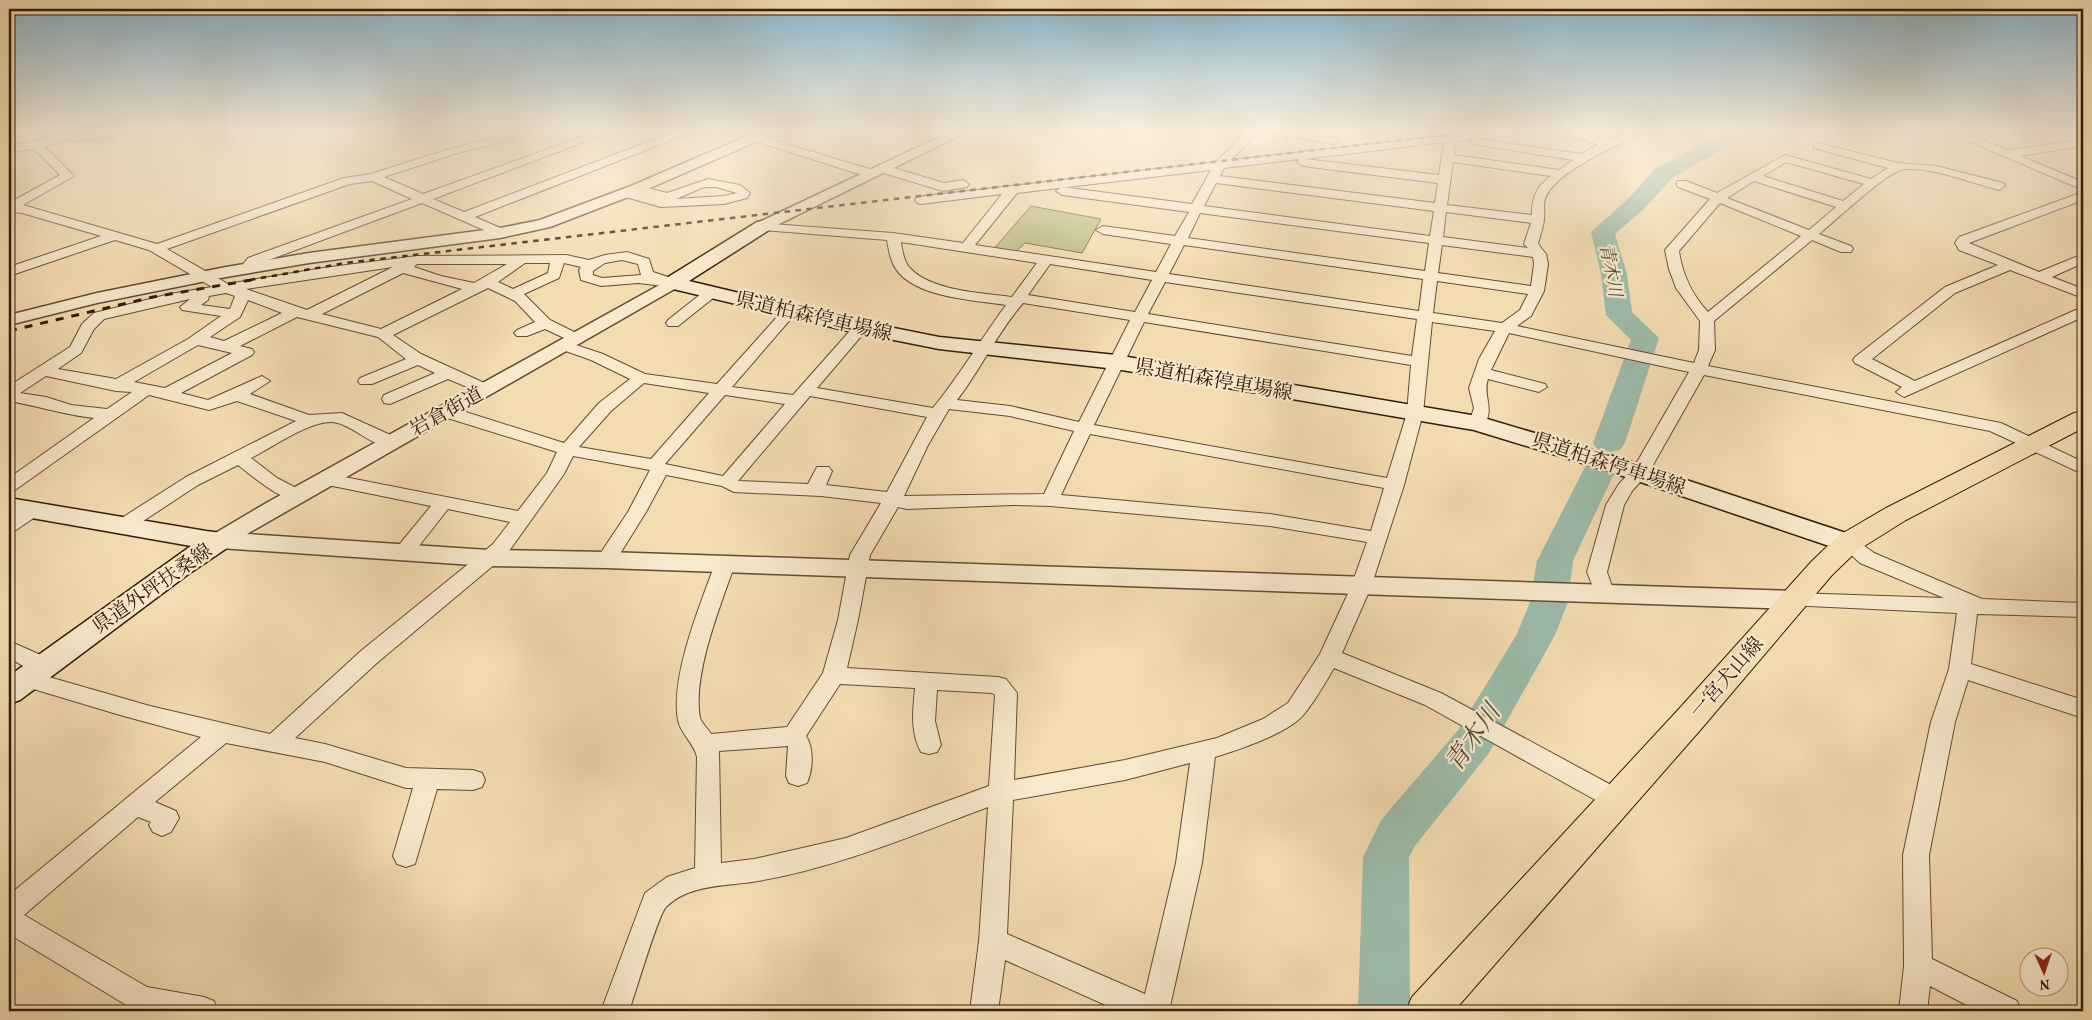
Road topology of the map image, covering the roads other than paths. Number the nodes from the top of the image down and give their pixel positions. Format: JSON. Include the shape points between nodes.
{"nodes":[{"id":1,"x":65,"y":178,"type":"edge"},
{"id":2,"x":368,"y":178,"type":"edge"},
{"id":3,"x":373,"y":178,"type":"edge"},
{"id":4,"x":480,"y":178,"type":"edge"},
{"id":5,"x":565,"y":178,"type":"edge"},
{"id":6,"x":661,"y":178,"type":"edge"},
{"id":7,"x":864,"y":178,"type":"edge"},
{"id":8,"x":905,"y":178,"type":"edge"},
{"id":9,"x":1025,"y":178,"type":"edge"},
{"id":10,"x":1113,"y":178,"type":"edge"},
{"id":11,"x":1428,"y":178,"type":"edge"},
{"id":12,"x":1556,"y":178,"type":"edge"},
{"id":13,"x":1752,"y":178,"type":"edge"},
{"id":14,"x":1755,"y":178,"type":"edge"},
{"id":15,"x":1851,"y":178,"type":"edge"},
{"id":16,"x":1882,"y":178,"type":"edge"},
{"id":17,"x":1964,"y":178,"type":"edge"},
{"id":18,"x":2063,"y":178,"type":"edge"},
{"id":19,"x":1212,"y":179,"type":"joint"},
{"id":20,"x":1446,"y":180,"type":"joint"},
{"id":21,"x":1682,"y":184,"type":"dead end"},
{"id":22,"x":1873,"y":184,"type":"junction"},
{"id":23,"x":1999,"y":186,"type":"dead end"},
{"id":24,"x":2083,"y":186,"type":"edge"},
{"id":25,"x":691,"y":187,"type":"junction"},
{"id":26,"x":1033,"y":187,"type":"junction"},
{"id":27,"x":1013,"y":189,"type":"junction"},
{"id":28,"x":631,"y":191,"type":"junction"},
{"id":29,"x":2083,"y":196,"type":"edge"},
{"id":30,"x":1718,"y":198,"type":"junction"},
{"id":31,"x":422,"y":199,"type":"junction"},
{"id":32,"x":921,"y":200,"type":"dead end"},
{"id":33,"x":704,"y":201,"type":"junction"},
{"id":34,"x":1846,"y":206,"type":"junction"},
{"id":35,"x":9,"y":208,"type":"edge"},
{"id":36,"x":1442,"y":208,"type":"junction"},
{"id":37,"x":1198,"y":209,"type":"junction"},
{"id":38,"x":463,"y":217,"type":"junction"},
{"id":39,"x":1538,"y":220,"type":"junction"},
{"id":40,"x":763,"y":226,"type":"junction"},
{"id":41,"x":1103,"y":230,"type":"dead end"},
{"id":42,"x":500,"y":233,"type":"junction"},
{"id":43,"x":116,"y":235,"type":"junction"},
{"id":44,"x":1810,"y":235,"type":"junction"},
{"id":45,"x":893,"y":237,"type":"junction"},
{"id":46,"x":1179,"y":241,"type":"junction"},
{"id":47,"x":1437,"y":241,"type":"junction"},
{"id":48,"x":156,"y":247,"type":"junction"},
{"id":49,"x":966,"y":248,"type":"junction"},
{"id":50,"x":1846,"y":249,"type":"dead end"},
{"id":51,"x":1539,"y":254,"type":"junction"},
{"id":52,"x":2083,"y":258,"type":"edge"},
{"id":53,"x":558,"y":259,"type":"junction"},
{"id":54,"x":417,"y":260,"type":"junction"},
{"id":55,"x":1046,"y":260,"type":"junction"},
{"id":56,"x":520,"y":261,"type":"junction"},
{"id":57,"x":591,"y":265,"type":"junction"},
{"id":58,"x":2010,"y":265,"type":"junction"},
{"id":59,"x":247,"y":268,"type":"junction"},
{"id":60,"x":402,"y":268,"type":"junction"},
{"id":61,"x":9,"y":272,"type":"edge"},
{"id":62,"x":2039,"y":276,"type":"junction"},
{"id":63,"x":1161,"y":277,"type":"junction"},
{"id":64,"x":1432,"y":277,"type":"junction"},
{"id":65,"x":672,"y":283,"type":"junction"},
{"id":66,"x":216,"y":284,"type":"junction"},
{"id":67,"x":483,"y":285,"type":"junction"},
{"id":68,"x":1537,"y":291,"type":"junction"},
{"id":69,"x":712,"y":292,"type":"junction"},
{"id":70,"x":243,"y":293,"type":"junction"},
{"id":71,"x":513,"y":294,"type":"junction"},
{"id":72,"x":2083,"y":294,"type":"edge"},
{"id":73,"x":1017,"y":300,"type":"junction"},
{"id":74,"x":790,"y":311,"type":"junction"},
{"id":75,"x":2083,"y":312,"type":"edge"},
{"id":76,"x":235,"y":314,"type":"junction"},
{"id":77,"x":302,"y":314,"type":"junction"},
{"id":78,"x":1141,"y":317,"type":"junction"},
{"id":79,"x":1426,"y":317,"type":"junction"},
{"id":80,"x":9,"y":320,"type":"edge"},
{"id":81,"x":1707,"y":320,"type":"junction"},
{"id":82,"x":545,"y":322,"type":"junction"},
{"id":83,"x":673,"y":323,"type":"dead end"},
{"id":84,"x":861,"y":327,"type":"junction"},
{"id":85,"x":1505,"y":328,"type":"junction"},
{"id":86,"x":383,"y":334,"type":"junction"},
{"id":87,"x":522,"y":334,"type":"dead end"},
{"id":88,"x":193,"y":342,"type":"junction"},
{"id":89,"x":571,"y":343,"type":"junction"},
{"id":90,"x":227,"y":346,"type":"junction"},
{"id":91,"x":984,"y":347,"type":"junction"},
{"id":92,"x":420,"y":359,"type":"junction"},
{"id":93,"x":1116,"y":362,"type":"junction"},
{"id":94,"x":1418,"y":362,"type":"junction"},
{"id":95,"x":1698,"y":370,"type":"junction"},
{"id":96,"x":44,"y":371,"type":"junction"},
{"id":97,"x":449,"y":373,"type":"junction"},
{"id":98,"x":1482,"y":373,"type":"junction"},
{"id":99,"x":641,"y":378,"type":"junction"},
{"id":100,"x":262,"y":381,"type":"dead end"},
{"id":101,"x":366,"y":381,"type":"dead end"},
{"id":102,"x":116,"y":386,"type":"junction"},
{"id":103,"x":1539,"y":387,"type":"dead end"},
{"id":104,"x":1914,"y":387,"type":"junction"},
{"id":105,"x":485,"y":389,"type":"junction"},
{"id":106,"x":145,"y":390,"type":"junction"},
{"id":107,"x":721,"y":390,"type":"junction"},
{"id":108,"x":166,"y":394,"type":"junction"},
{"id":109,"x":9,"y":395,"type":"edge"},
{"id":110,"x":237,"y":395,"type":"junction"},
{"id":111,"x":802,"y":396,"type":"junction"},
{"id":112,"x":390,"y":398,"type":"dead end"},
{"id":113,"x":1878,"y":403,"type":"junction"},
{"id":114,"x":942,"y":409,"type":"junction"},
{"id":115,"x":446,"y":412,"type":"junction"},
{"id":116,"x":1415,"y":413,"type":"junction"},
{"id":117,"x":112,"y":414,"type":"junction"},
{"id":118,"x":2083,"y":418,"type":"edge"},
{"id":119,"x":308,"y":420,"type":"junction"},
{"id":120,"x":1477,"y":423,"type":"junction"},
{"id":121,"x":1084,"y":428,"type":"junction"},
{"id":122,"x":391,"y":442,"type":"junction"},
{"id":123,"x":2032,"y":444,"type":"junction"},
{"id":124,"x":567,"y":450,"type":"junction"},
{"id":125,"x":239,"y":457,"type":"junction"},
{"id":126,"x":658,"y":467,"type":"junction"},
{"id":127,"x":2083,"y":469,"type":"edge"},
{"id":128,"x":823,"y":471,"type":"dead end"},
{"id":129,"x":1640,"y":472,"type":"junction"},
{"id":130,"x":324,"y":479,"type":"junction"},
{"id":131,"x":728,"y":482,"type":"junction"},
{"id":132,"x":9,"y":486,"type":"edge"},
{"id":133,"x":1395,"y":486,"type":"junction"},
{"id":134,"x":814,"y":490,"type":"junction"},
{"id":135,"x":296,"y":495,"type":"junction"},
{"id":136,"x":893,"y":499,"type":"junction"},
{"id":137,"x":1050,"y":500,"type":"junction"},
{"id":138,"x":443,"y":503,"type":"junction"},
{"id":139,"x":9,"y":506,"type":"edge"},
{"id":140,"x":34,"y":509,"type":"junction"},
{"id":141,"x":522,"y":518,"type":"junction"},
{"id":142,"x":124,"y":525,"type":"junction"},
{"id":143,"x":9,"y":526,"type":"edge"},
{"id":144,"x":1378,"y":538,"type":"junction"},
{"id":145,"x":220,"y":540,"type":"junction"},
{"id":146,"x":1848,"y":543,"type":"junction"},
{"id":147,"x":404,"y":552,"type":"junction"},
{"id":148,"x":488,"y":558,"type":"junction"},
{"id":149,"x":606,"y":560,"type":"junction"},
{"id":150,"x":725,"y":564,"type":"junction"},
{"id":151,"x":858,"y":568,"type":"junction"},
{"id":152,"x":1361,"y":587,"type":"junction"},
{"id":153,"x":1604,"y":592,"type":"junction"},
{"id":154,"x":1794,"y":600,"type":"junction"},
{"id":155,"x":1974,"y":605,"type":"junction"},
{"id":156,"x":2083,"y":610,"type":"edge"},
{"id":157,"x":9,"y":649,"type":"edge"},
{"id":158,"x":1330,"y":657,"type":"junction"},
{"id":159,"x":1960,"y":669,"type":"junction"},
{"id":160,"x":834,"y":675,"type":"junction"},
{"id":161,"x":27,"y":679,"type":"edge"},
{"id":162,"x":927,"y":680,"type":"junction"},
{"id":163,"x":2083,"y":709,"type":"edge"},
{"id":164,"x":221,"y":733,"type":"junction"},
{"id":165,"x":794,"y":736,"type":"junction"},
{"id":166,"x":274,"y":744,"type":"junction"},
{"id":167,"x":706,"y":745,"type":"junction"},
{"id":168,"x":928,"y":745,"type":"dead end"},
{"id":169,"x":1204,"y":750,"type":"junction"},
{"id":170,"x":798,"y":776,"type":"dead end"},
{"id":171,"x":428,"y":780,"type":"junction"},
{"id":172,"x":473,"y":780,"type":"dead end"},
{"id":173,"x":1001,"y":792,"type":"junction"},
{"id":174,"x":1617,"y":800,"type":"junction"},
{"id":175,"x":135,"y":805,"type":"junction"},
{"id":176,"x":162,"y":825,"type":"dead end"},
{"id":177,"x":406,"y":856,"type":"dead end"},
{"id":178,"x":708,"y":876,"type":"junction"},
{"id":179,"x":9,"y":911,"type":"edge"},
{"id":180,"x":9,"y":920,"type":"edge"},
{"id":181,"x":993,"y":941,"type":"junction"},
{"id":182,"x":1918,"y":966,"type":"junction"},
{"id":183,"x":204,"y":1011,"type":"edge"},
{"id":184,"x":616,"y":1011,"type":"edge"},
{"id":185,"x":984,"y":1011,"type":"edge"},
{"id":186,"x":1150,"y":1011,"type":"edge"},
{"id":187,"x":1155,"y":1011,"type":"edge"},
{"id":188,"x":1427,"y":1011,"type":"edge"},
{"id":189,"x":1913,"y":1011,"type":"edge"},
{"id":190,"x":2007,"y":1011,"type":"edge"}],
"edges":[{"from":1,"to":35,"type":"street"},
{"from":2,"to":48,"type":"street","via":[[348,181]]},
{"from":3,"to":31,"type":"street"},
{"from":4,"to":31,"type":"street"},
{"from":5,"to":38,"type":"street"},
{"from":6,"to":28,"type":"street"},
{"from":7,"to":40,"type":"street"},
{"from":8,"to":9,"type":"street","via":[[943,187]]},
{"from":10,"to":26,"type":"street"},
{"from":11,"to":20,"type":"street"},
{"from":12,"to":39,"type":"street","via":[[1538,199]]},
{"from":13,"to":30,"type":"street"},
{"from":14,"to":34,"type":"street"},
{"from":15,"to":22,"type":"street"},
{"from":16,"to":22,"type":"street"},
{"from":17,"to":23,"type":"street"},
{"from":18,"to":24,"type":"street"},
{"from":19,"to":36,"type":"street"},
{"from":19,"to":37,"type":"street"},
{"from":20,"to":36,"type":"street"},
{"from":21,"to":30,"type":"street"},
{"from":22,"to":34,"type":"street"},
{"from":25,"to":28,"type":"street","via":[[660,197]]},
{"from":25,"to":33,"type":"street","via":[[690,195]]},
{"from":25,"to":33,"type":"street","via":[[713,182],[744,193],[738,198]]},
{"from":26,"to":27,"type":"street"},
{"from":26,"to":37,"type":"street"},
{"from":27,"to":32,"type":"street"},
{"from":27,"to":49,"type":"street"},
{"from":28,"to":33,"type":"street","via":[[661,203]]},
{"from":28,"to":42,"type":"street","via":[[557,220]]},
{"from":29,"to":58,"type":"street","via":[[1962,243],[1964,247]]},
{"from":30,"to":44,"type":"street"},
{"from":30,"to":81,"type":"street","via":[[1672,250],[1689,297]]},
{"from":31,"to":38,"type":"street"},
{"from":31,"to":59,"type":"street","via":[[253,261]]},
{"from":34,"to":44,"type":"street"},
{"from":35,"to":43,"type":"street"},
{"from":36,"to":39,"type":"street"},
{"from":36,"to":47,"type":"street"},
{"from":37,"to":46,"type":"street"},
{"from":37,"to":47,"type":"street"},
{"from":38,"to":42,"type":"street"},
{"from":39,"to":51,"type":"street","via":[[1531,244]]},
{"from":40,"to":45,"type":"street"},
{"from":40,"to":65,"type":"main road"},
{"from":41,"to":46,"type":"street"},
{"from":42,"to":59,"type":"street"},
{"from":43,"to":48,"type":"street"},
{"from":43,"to":61,"type":"street"},
{"from":44,"to":50,"type":"street"},
{"from":44,"to":81,"type":"street"},
{"from":45,"to":49,"type":"street"},
{"from":45,"to":73,"type":"street","via":[[904,270],[921,283]]},
{"from":46,"to":63,"type":"street"},
{"from":46,"to":64,"type":"street"},
{"from":47,"to":51,"type":"street"},
{"from":47,"to":64,"type":"street"},
{"from":48,"to":66,"type":"street"},
{"from":49,"to":55,"type":"street"},
{"from":51,"to":68,"type":"street","via":[[1541,264]]},
{"from":52,"to":62,"type":"street"},
{"from":53,"to":56,"type":"street"},
{"from":53,"to":57,"type":"street"},
{"from":53,"to":71,"type":"street","via":[[554,275]]},
{"from":54,"to":56,"type":"street"},
{"from":54,"to":60,"type":"street"},
{"from":54,"to":66,"type":"street"},
{"from":55,"to":63,"type":"street"},
{"from":55,"to":73,"type":"street"},
{"from":56,"to":67,"type":"street"},
{"from":57,"to":65,"type":"street","via":[[613,257],[635,258],[644,262],[648,274]]},
{"from":57,"to":65,"type":"street","via":[[586,270],[586,277],[596,282],[638,279]]},
{"from":58,"to":62,"type":"street"},
{"from":58,"to":104,"type":"street","via":[[1950,290],[1862,360]]},
{"from":59,"to":66,"type":"street"},
{"from":60,"to":67,"type":"street","via":[[438,280]]},
{"from":60,"to":77,"type":"street"},
{"from":62,"to":72,"type":"street"},
{"from":63,"to":78,"type":"street"},
{"from":63,"to":79,"type":"street"},
{"from":64,"to":68,"type":"street"},
{"from":64,"to":79,"type":"street"},
{"from":65,"to":69,"type":"main road","name":"県道柏森停車場線"},
{"from":65,"to":89,"type":"street","name":"岩倉街道"},
{"from":66,"to":70,"type":"street"},
{"from":66,"to":76,"type":"street","via":[[187,306]]},
{"from":66,"to":80,"type":"street"},
{"from":66,"to":96,"type":"street","via":[[103,315],[87,327],[76,350]]},
{"from":67,"to":71,"type":"street"},
{"from":67,"to":86,"type":"street"},
{"from":68,"to":85,"type":"street","via":[[1526,313]]},
{"from":69,"to":74,"type":"main road","name":"県道柏森停車場線"},
{"from":69,"to":83,"type":"street"},
{"from":70,"to":76,"type":"street"},
{"from":70,"to":77,"type":"street"},
{"from":71,"to":82,"type":"street"},
{"from":73,"to":78,"type":"street"},
{"from":73,"to":91,"type":"street"},
{"from":74,"to":84,"type":"main road","name":"県道柏森停車場線"},
{"from":74,"to":107,"type":"street"},
{"from":75,"to":104,"type":"street"},
{"from":76,"to":88,"type":"street"},
{"from":77,"to":86,"type":"street"},
{"from":77,"to":90,"type":"street"},
{"from":78,"to":93,"type":"street"},
{"from":78,"to":94,"type":"street"},
{"from":79,"to":85,"type":"street"},
{"from":79,"to":94,"type":"street"},
{"from":81,"to":95,"type":"street","via":[[1707,350]]},
{"from":82,"to":87,"type":"street"},
{"from":82,"to":89,"type":"street"},
{"from":84,"to":91,"type":"main road","name":"県道柏森停車場線"},
{"from":84,"to":111,"type":"street"},
{"from":85,"to":95,"type":"street"},
{"from":85,"to":98,"type":"street"},
{"from":86,"to":92,"type":"street","via":[[387,340]]},
{"from":88,"to":90,"type":"street","via":[[202,340]]},
{"from":88,"to":102,"type":"street"},
{"from":89,"to":99,"type":"street"},
{"from":89,"to":105,"type":"street","name":"岩倉街道"},
{"from":90,"to":108,"type":"street","via":[[246,352]]},
{"from":91,"to":93,"type":"main road","name":"県道柏森停車場線"},
{"from":91,"to":114,"type":"street"},
{"from":92,"to":97,"type":"street"},
{"from":92,"to":101,"type":"street"},
{"from":93,"to":116,"type":"main road","name":"県道柏森停車場線"},
{"from":93,"to":121,"type":"street"},
{"from":94,"to":116,"type":"street"},
{"from":95,"to":113,"type":"street"},
{"from":95,"to":129,"type":"street"},
{"from":96,"to":102,"type":"street"},
{"from":96,"to":109,"type":"street"},
{"from":97,"to":105,"type":"street"},
{"from":97,"to":112,"type":"street"},
{"from":98,"to":103,"type":"street"},
{"from":98,"to":120,"type":"street","via":[[1477,388],[1482,408]]},
{"from":99,"to":107,"type":"street"},
{"from":99,"to":124,"type":"street","via":[[605,407]]},
{"from":100,"to":110,"type":"street"},
{"from":102,"to":106,"type":"street"},
{"from":104,"to":113,"type":"street"},
{"from":105,"to":115,"type":"street","name":"岩倉街道"},
{"from":106,"to":108,"type":"street"},
{"from":106,"to":117,"type":"street"},
{"from":107,"to":111,"type":"street"},
{"from":107,"to":126,"type":"street"},
{"from":108,"to":110,"type":"street","via":[[209,405]]},
{"from":109,"to":117,"type":"street","via":[[68,410]]},
{"from":110,"to":119,"type":"street"},
{"from":111,"to":114,"type":"street"},
{"from":111,"to":131,"type":"street"},
{"from":113,"to":123,"type":"street","via":[[1995,427]]},
{"from":114,"to":121,"type":"street","via":[[1010,411]]},
{"from":114,"to":136,"type":"street"},
{"from":115,"to":122,"type":"street","name":"岩倉街道"},
{"from":115,"to":124,"type":"street"},
{"from":116,"to":120,"type":"main road","name":"県道柏森停車場線"},
{"from":116,"to":133,"type":"street"},
{"from":117,"to":132,"type":"street"},
{"from":118,"to":123,"type":"main road","name":"一宮犬山線"},
{"from":119,"to":122,"type":"street","via":[[336,417]]},
{"from":119,"to":125,"type":"street"},
{"from":120,"to":129,"type":"main road","name":"県道柏森停車場線","via":[[1533,437]]},
{"from":121,"to":133,"type":"street"},
{"from":121,"to":137,"type":"street"},
{"from":122,"to":130,"type":"street","name":"岩倉街道"},
{"from":123,"to":127,"type":"street"},
{"from":123,"to":146,"type":"main road","name":"一宮犬山線","via":[[1896,514]]},
{"from":124,"to":126,"type":"street"},
{"from":124,"to":141,"type":"street","via":[[555,474]]},
{"from":125,"to":135,"type":"street","via":[[271,482]]},
{"from":125,"to":142,"type":"street","via":[[192,481]]},
{"from":126,"to":131,"type":"street"},
{"from":126,"to":149,"type":"street","via":[[637,512]]},
{"from":128,"to":134,"type":"street"},
{"from":129,"to":146,"type":"main road","name":"県道柏森停車場線"},
{"from":129,"to":153,"type":"street","via":[[1615,505],[1597,572]]},
{"from":130,"to":135,"type":"street","name":"岩倉街道"},
{"from":130,"to":138,"type":"street"},
{"from":131,"to":134,"type":"street","via":[[734,486]]},
{"from":133,"to":144,"type":"street"},
{"from":134,"to":136,"type":"street"},
{"from":135,"to":145,"type":"street","name":"岩倉街道"},
{"from":136,"to":137,"type":"street","via":[[907,503]]},
{"from":136,"to":151,"type":"street","via":[[860,555]]},
{"from":137,"to":144,"type":"street","via":[[1270,520]]},
{"from":138,"to":141,"type":"street"},
{"from":138,"to":147,"type":"street"},
{"from":139,"to":140,"type":"main road","name":"県道外坪扶桑線"},
{"from":140,"to":142,"type":"main road","name":"県道外坪扶桑線"},
{"from":140,"to":143,"type":"street"},
{"from":141,"to":148,"type":"street","via":[[500,549]]},
{"from":142,"to":145,"type":"main road","name":"県道外坪扶桑線"},
{"from":144,"to":152,"type":"street"},
{"from":145,"to":147,"type":"street"},
{"from":145,"to":161,"type":"main road","name":"県道外坪扶桑線"},
{"from":146,"to":154,"type":"main road","name":"一宮犬山線"},
{"from":146,"to":155,"type":"street","via":[[1867,558]]},
{"from":147,"to":148,"type":"street"},
{"from":148,"to":149,"type":"street"},
{"from":148,"to":166,"type":"street","via":[[370,656]]},
{"from":149,"to":150,"type":"street"},
{"from":150,"to":151,"type":"street"},
{"from":150,"to":167,"type":"street","via":[[699,635],[689,692],[689,721]]},
{"from":151,"to":152,"type":"street"},
{"from":151,"to":160,"type":"street"},
{"from":152,"to":153,"type":"street"},
{"from":152,"to":158,"type":"street"},
{"from":153,"to":154,"type":"street"},
{"from":154,"to":155,"type":"street"},
{"from":154,"to":174,"type":"main road","name":"一宮犬山線"},
{"from":155,"to":156,"type":"street"},
{"from":155,"to":159,"type":"street"},
{"from":157,"to":161,"type":"street"},
{"from":158,"to":169,"type":"street","via":[[1296,709],[1240,740]]},
{"from":158,"to":174,"type":"street","via":[[1433,699]]},
{"from":159,"to":163,"type":"street"},
{"from":159,"to":182,"type":"street","via":[[1943,722],[1916,855]]},
{"from":160,"to":162,"type":"street"},
{"from":160,"to":165,"type":"street"},
{"from":161,"to":164,"type":"street"},
{"from":162,"to":168,"type":"street","via":[[924,721]]},
{"from":162,"to":173,"type":"street","via":[[998,685],[1006,693]]},
{"from":164,"to":166,"type":"street"},
{"from":164,"to":175,"type":"street"},
{"from":165,"to":167,"type":"street"},
{"from":165,"to":170,"type":"street","via":[[800,745]]},
{"from":166,"to":171,"type":"street","via":[[325,754],[406,778]]},
{"from":167,"to":178,"type":"street","via":[[709,757]]},
{"from":169,"to":173,"type":"street","via":[[1125,770]]},
{"from":169,"to":187,"type":"street","via":[[1189,863]]},
{"from":171,"to":172,"type":"street"},
{"from":171,"to":177,"type":"street"},
{"from":173,"to":178,"type":"street","via":[[846,849],[754,870]]},
{"from":173,"to":181,"type":"street"},
{"from":174,"to":188,"type":"main road","name":"一宮犬山線"},
{"from":175,"to":176,"type":"street","via":[[166,818]]},
{"from":175,"to":179,"type":"street"},
{"from":178,"to":184,"type":"street","via":[[676,884],[654,901]]},
{"from":180,"to":183,"type":"street","via":[[142,1000]]},
{"from":181,"to":185,"type":"street"},
{"from":181,"to":186,"type":"street"},
{"from":182,"to":189,"type":"street"},
{"from":182,"to":190,"type":"street"}]}
